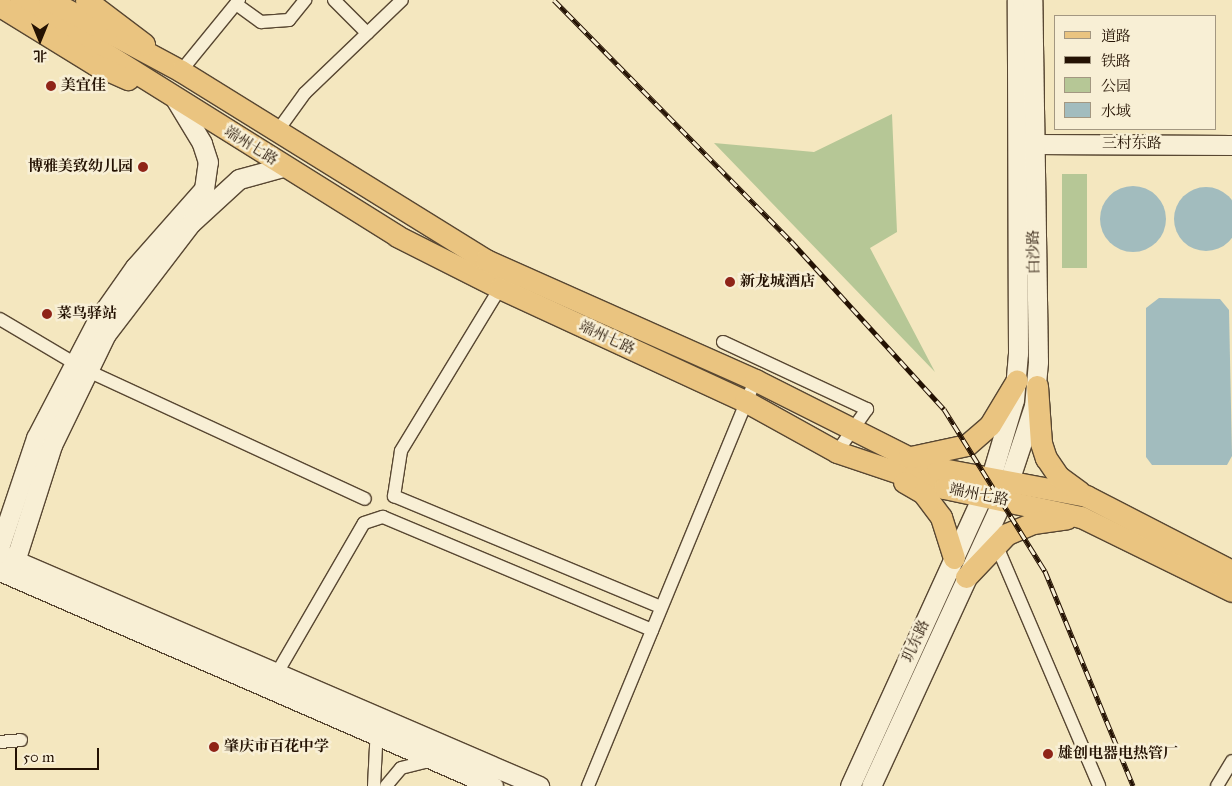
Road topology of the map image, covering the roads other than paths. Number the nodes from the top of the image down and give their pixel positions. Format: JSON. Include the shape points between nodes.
{"nodes":[{"id":1,"x":20,"y":0,"type":"edge"},
{"id":2,"x":49,"y":0,"type":"edge"},
{"id":3,"x":86,"y":0,"type":"edge"},
{"id":4,"x":305,"y":0,"type":"edge"},
{"id":5,"x":334,"y":0,"type":"edge"},
{"id":6,"x":402,"y":0,"type":"edge"},
{"id":7,"x":1017,"y":0,"type":"edge"},
{"id":8,"x":1032,"y":0,"type":"edge"},
{"id":9,"x":237,"y":2,"type":"edge"},
{"id":10,"x":0,"y":6,"type":"edge"},
{"id":11,"x":367,"y":33,"type":"junction"},
{"id":12,"x":174,"y":67,"type":"junction"},
{"id":13,"x":176,"y":100,"type":"junction"},
{"id":14,"x":1232,"y":133,"type":"edge"},
{"id":15,"x":276,"y":134,"type":"junction"},
{"id":16,"x":1027,"y":138,"type":"junction"},
{"id":17,"x":1232,"y":144,"type":"edge"},
{"id":18,"x":284,"y":167,"type":"junction"},
{"id":19,"x":500,"y":288,"type":"junction"},
{"id":20,"x":0,"y":319,"type":"edge"},
{"id":21,"x":723,"y":342,"type":"dead end"},
{"id":22,"x":80,"y":367,"type":"junction"},
{"id":23,"x":755,"y":380,"type":"junction"},
{"id":24,"x":1017,"y":380,"type":"junction"},
{"id":25,"x":1037,"y":386,"type":"junction"},
{"id":26,"x":745,"y":401,"type":"junction"},
{"id":27,"x":852,"y":430,"type":"junction"},
{"id":28,"x":837,"y":452,"type":"junction"},
{"id":29,"x":908,"y":457,"type":"junction"},
{"id":30,"x":887,"y":471,"type":"junction"},
{"id":31,"x":1000,"y":478,"type":"junction"},
{"id":32,"x":1086,"y":496,"type":"junction"},
{"id":33,"x":992,"y":497,"type":"junction"},
{"id":34,"x":365,"y":499,"type":"dead end"},
{"id":35,"x":1081,"y":517,"type":"junction"},
{"id":36,"x":996,"y":544,"type":"junction"},
{"id":37,"x":0,"y":545,"type":"edge"},
{"id":38,"x":954,"y":558,"type":"junction"},
{"id":39,"x":3,"y":565,"type":"edge"},
{"id":40,"x":1232,"y":571,"type":"edge"},
{"id":41,"x":966,"y":577,"type":"junction"},
{"id":42,"x":1232,"y":592,"type":"edge"},
{"id":43,"x":661,"y":607,"type":"junction"},
{"id":44,"x":652,"y":630,"type":"junction"},
{"id":45,"x":277,"y":673,"type":"junction"},
{"id":46,"x":377,"y":726,"type":"junction"},
{"id":47,"x":21,"y":740,"type":"dead end"},
{"id":48,"x":0,"y":742,"type":"edge"},
{"id":49,"x":434,"y":760,"type":"junction"},
{"id":50,"x":1232,"y":761,"type":"edge"},
{"id":51,"x":374,"y":786,"type":"edge"},
{"id":52,"x":386,"y":786,"type":"edge"},
{"id":53,"x":493,"y":786,"type":"edge"},
{"id":54,"x":539,"y":786,"type":"edge"},
{"id":55,"x":588,"y":786,"type":"edge"},
{"id":56,"x":850,"y":786,"type":"edge"},
{"id":57,"x":871,"y":786,"type":"edge"},
{"id":58,"x":1099,"y":786,"type":"edge"},
{"id":59,"x":1217,"y":786,"type":"edge"}],
"edges":[{"from":1,"to":13,"type":"main road","name":"端州七路"},
{"from":2,"to":12,"type":"main road","name":"端州七路"},
{"from":3,"to":12,"type":"main road"},
{"from":4,"to":9,"type":"street","via":[[289,20],[260,22]]},
{"from":5,"to":11,"type":"street"},
{"from":6,"to":11,"type":"street"},
{"from":7,"to":16,"type":"street","name":"白沙路"},
{"from":8,"to":16,"type":"street","name":"白沙路"},
{"from":9,"to":12,"type":"street"},
{"from":10,"to":13,"type":"main road","via":[[96,65]]},
{"from":11,"to":15,"type":"street","via":[[305,93]]},
{"from":12,"to":15,"type":"main road","name":"端州七路"},
{"from":13,"to":18,"type":"main road","name":"端州七路"},
{"from":13,"to":22,"type":"street","via":[[202,143],[208,162],[204,189],[135,267]]},
{"from":14,"to":16,"type":"street","name":"三村东路"},
{"from":15,"to":23,"type":"main road","name":"端州七路","via":[[486,260]]},
{"from":16,"to":17,"type":"street","name":"三村东路"},
{"from":16,"to":24,"type":"street","name":"白沙路"},
{"from":16,"to":25,"type":"street","name":"白沙路"},
{"from":18,"to":19,"type":"main road","name":"端州七路","via":[[397,236]]},
{"from":18,"to":22,"type":"street","via":[[239,179],[191,222],[146,276]]},
{"from":19,"to":26,"type":"main road","name":"端州七路"},
{"from":19,"to":43,"type":"street","via":[[401,451],[394,496]]},
{"from":20,"to":22,"type":"street"},
{"from":21,"to":27,"type":"street","via":[[867,409]]},
{"from":22,"to":34,"type":"street"},
{"from":22,"to":37,"type":"street","via":[[36,438]]},
{"from":22,"to":39,"type":"street"},
{"from":23,"to":26,"type":"street"},
{"from":23,"to":27,"type":"main road","name":"端州七路"},
{"from":24,"to":29,"type":"main road","via":[[990,424],[967,445]]},
{"from":24,"to":31,"type":"street","name":"白沙路"},
{"from":25,"to":31,"type":"street","name":"白沙路"},
{"from":25,"to":32,"type":"main road","via":[[1041,443],[1046,458],[1058,476]]},
{"from":26,"to":28,"type":"main road","name":"端州七路"},
{"from":26,"to":43,"type":"street"},
{"from":27,"to":28,"type":"street"},
{"from":27,"to":29,"type":"main road","name":"端州七路"},
{"from":28,"to":30,"type":"main road","name":"端州七路"},
{"from":29,"to":31,"type":"main road","name":"端州七路","via":[[937,468]]},
{"from":30,"to":33,"type":"main road","name":"端州七路"},
{"from":30,"to":38,"type":"main road","via":[[923,494],[941,517]]},
{"from":31,"to":32,"type":"main road","name":"端州七路"},
{"from":31,"to":33,"type":"street","name":"白沙路"},
{"from":32,"to":40,"type":"main road","name":"端州七路"},
{"from":33,"to":35,"type":"main road","name":"端州七路"},
{"from":33,"to":38,"type":"street","name":"玑东路"},
{"from":33,"to":41,"type":"street","name":"玑东路"},
{"from":35,"to":36,"type":"main road","via":[[1032,523]]},
{"from":35,"to":42,"type":"main road","name":"端州七路"},
{"from":36,"to":41,"type":"main road"},
{"from":36,"to":58,"type":"street"},
{"from":38,"to":56,"type":"street","name":"玑东路"},
{"from":39,"to":45,"type":"street"},
{"from":39,"to":46,"type":"street"},
{"from":41,"to":57,"type":"street","name":"玑东路"},
{"from":43,"to":44,"type":"street"},
{"from":44,"to":45,"type":"street","via":[[383,518],[364,522]]},
{"from":44,"to":55,"type":"street"},
{"from":45,"to":46,"type":"street"},
{"from":46,"to":49,"type":"street"},
{"from":46,"to":51,"type":"street"},
{"from":46,"to":54,"type":"street"},
{"from":47,"to":48,"type":"street"},
{"from":49,"to":52,"type":"street","via":[[401,768]]},
{"from":49,"to":53,"type":"street"},
{"from":50,"to":59,"type":"street"}]}
